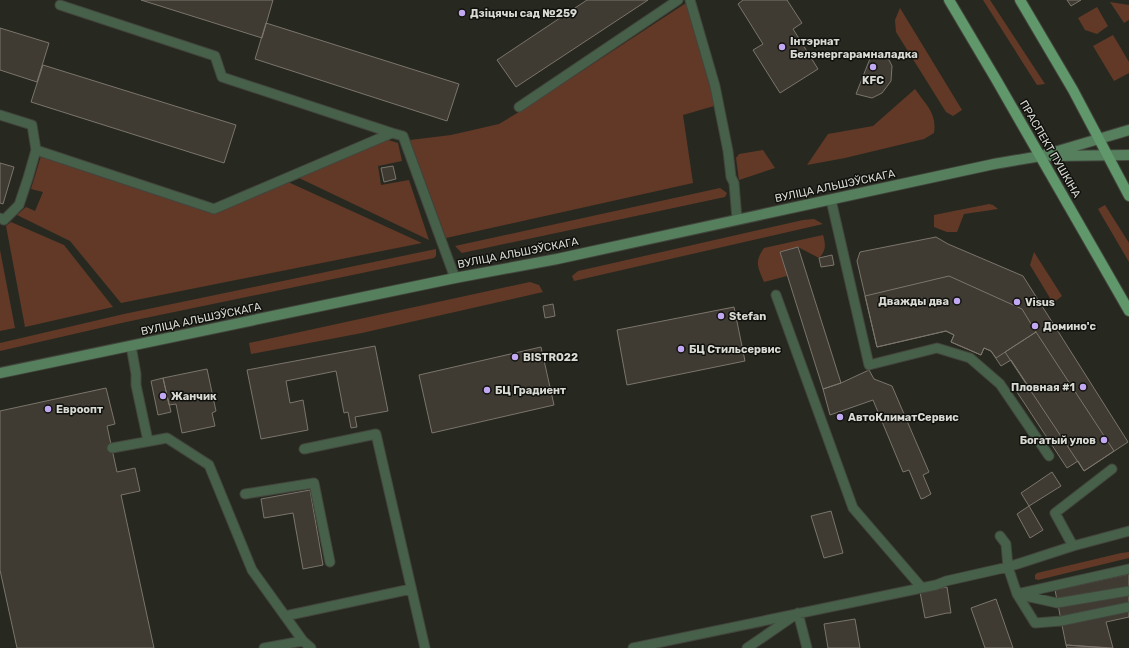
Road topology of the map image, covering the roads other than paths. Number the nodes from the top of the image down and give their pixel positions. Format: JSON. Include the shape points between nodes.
{"nodes":[{"id":1,"x":678,"y":0,"type":"edge"},
{"id":2,"x":690,"y":0,"type":"edge"},
{"id":3,"x":948,"y":0,"type":"edge"},
{"id":4,"x":1020,"y":0,"type":"edge"},
{"id":5,"x":60,"y":5,"type":"dead end"},
{"id":6,"x":520,"y":107,"type":"dead end"},
{"id":7,"x":0,"y":115,"type":"edge"},
{"id":8,"x":1129,"y":130,"type":"edge"},
{"id":9,"x":392,"y":133,"type":"junction"},
{"id":10,"x":1099,"y":138,"type":"junction"},
{"id":11,"x":36,"y":150,"type":"junction"},
{"id":12,"x":1129,"y":155,"type":"edge"},
{"id":13,"x":1041,"y":156,"type":"junction"},
{"id":14,"x":1108,"y":156,"type":"junction"},
{"id":15,"x":1129,"y":196,"type":"edge"},
{"id":16,"x":831,"y":200,"type":"junction"},
{"id":17,"x":0,"y":218,"type":"edge"},
{"id":18,"x":737,"y":219,"type":"junction"},
{"id":19,"x":455,"y":278,"type":"junction"},
{"id":20,"x":776,"y":295,"type":"dead end"},
{"id":21,"x":1129,"y":311,"type":"edge"},
{"id":22,"x":130,"y":346,"type":"junction"},
{"id":23,"x":0,"y":373,"type":"edge"},
{"id":24,"x":148,"y":441,"type":"junction"},
{"id":25,"x":112,"y":448,"type":"dead end"},
{"id":26,"x":304,"y":449,"type":"dead end"},
{"id":27,"x":1049,"y":456,"type":"dead end"},
{"id":28,"x":1112,"y":468,"type":"dead end"},
{"id":29,"x":245,"y":494,"type":"dead end"},
{"id":30,"x":1128,"y":530,"type":"edge"},
{"id":31,"x":1000,"y":536,"type":"dead end"},
{"id":32,"x":1073,"y":546,"type":"junction"},
{"id":33,"x":330,"y":562,"type":"dead end"},
{"id":34,"x":1008,"y":567,"type":"junction"},
{"id":35,"x":1129,"y":569,"type":"edge"},
{"id":36,"x":922,"y":588,"type":"junction"},
{"id":37,"x":411,"y":589,"type":"junction"},
{"id":38,"x":1129,"y":591,"type":"edge"},
{"id":39,"x":1017,"y":594,"type":"junction"},
{"id":40,"x":1129,"y":607,"type":"edge"},
{"id":41,"x":798,"y":613,"type":"junction"},
{"id":42,"x":285,"y":616,"type":"junction"},
{"id":43,"x":303,"y":641,"type":"junction"},
{"id":44,"x":264,"y":648,"type":"edge"},
{"id":45,"x":311,"y":648,"type":"edge"},
{"id":46,"x":425,"y":648,"type":"edge"},
{"id":47,"x":633,"y":648,"type":"edge"},
{"id":48,"x":748,"y":648,"type":"edge"},
{"id":49,"x":807,"y":648,"type":"edge"}],
"edges":[{"from":1,"to":6,"type":"lane"},
{"from":2,"to":18,"type":"lane","via":[[715,86],[734,183]]},
{"from":3,"to":13,"type":"main road","name":"ПРАСПЕКТ ПУШКІНА"},
{"from":4,"to":10,"type":"main road"},
{"from":5,"to":9,"type":"lane","via":[[215,56],[222,77]]},
{"from":7,"to":11,"type":"lane","via":[[32,125]]},
{"from":8,"to":10,"type":"main road","name":"ВУЛІЦА АЛЬШЭЎСКАГА"},
{"from":9,"to":11,"type":"lane","via":[[214,209]]},
{"from":9,"to":19,"type":"lane","via":[[403,136]]},
{"from":10,"to":13,"type":"main road","name":"ВУЛІЦА АЛЬШЭЎСКАГА"},
{"from":10,"to":14,"type":"main road"},
{"from":11,"to":17,"type":"lane","via":[[19,205],[4,220]]},
{"from":12,"to":14,"type":"main road","name":"ВУЛІЦА АЛЬШЭЎСКАГА"},
{"from":13,"to":14,"type":"main road","name":"ВУЛІЦА АЛЬШЭЎСКАГА"},
{"from":13,"to":16,"type":"main road","name":"ВУЛІЦА АЛЬШЭЎСКАГА"},
{"from":13,"to":21,"type":"main road","name":"ПРАСПЕКТ ПУШКІНА"},
{"from":14,"to":15,"type":"main road"},
{"from":16,"to":18,"type":"main road","name":"ВУЛІЦА АЛЬШЭЎСКАГА"},
{"from":16,"to":27,"type":"lane","via":[[869,365],[937,348],[970,358],[1000,384]]},
{"from":18,"to":19,"type":"main road","name":"ВУЛІЦА АЛЬШЭЎСКАГА","via":[[557,259]]},
{"from":19,"to":22,"type":"main road","name":"ВУЛІЦА АЛЬШЭЎСКАГА"},
{"from":20,"to":36,"type":"lane","via":[[853,508]]},
{"from":22,"to":23,"type":"main road","name":"ВУЛІЦА АЛЬШЭЎСКАГА"},
{"from":22,"to":24,"type":"lane"},
{"from":24,"to":25,"type":"lane"},
{"from":24,"to":42,"type":"lane","via":[[167,438],[209,465],[252,570]]},
{"from":26,"to":37,"type":"lane","via":[[376,434]]},
{"from":28,"to":32,"type":"lane","via":[[1055,514]]},
{"from":29,"to":33,"type":"lane","via":[[314,483]]},
{"from":30,"to":32,"type":"lane"},
{"from":31,"to":34,"type":"lane","via":[[1006,544]]},
{"from":32,"to":34,"type":"lane"},
{"from":34,"to":36,"type":"lane"},
{"from":34,"to":39,"type":"lane"},
{"from":35,"to":39,"type":"lane"},
{"from":36,"to":41,"type":"lane"},
{"from":37,"to":42,"type":"lane"},
{"from":37,"to":46,"type":"lane"},
{"from":38,"to":39,"type":"lane","via":[[1057,603]]},
{"from":39,"to":40,"type":"lane","via":[[1035,623],[1061,621]]},
{"from":41,"to":47,"type":"lane"},
{"from":41,"to":48,"type":"lane"},
{"from":41,"to":49,"type":"lane"},
{"from":42,"to":43,"type":"lane"},
{"from":43,"to":44,"type":"lane"},
{"from":43,"to":45,"type":"lane"}]}
